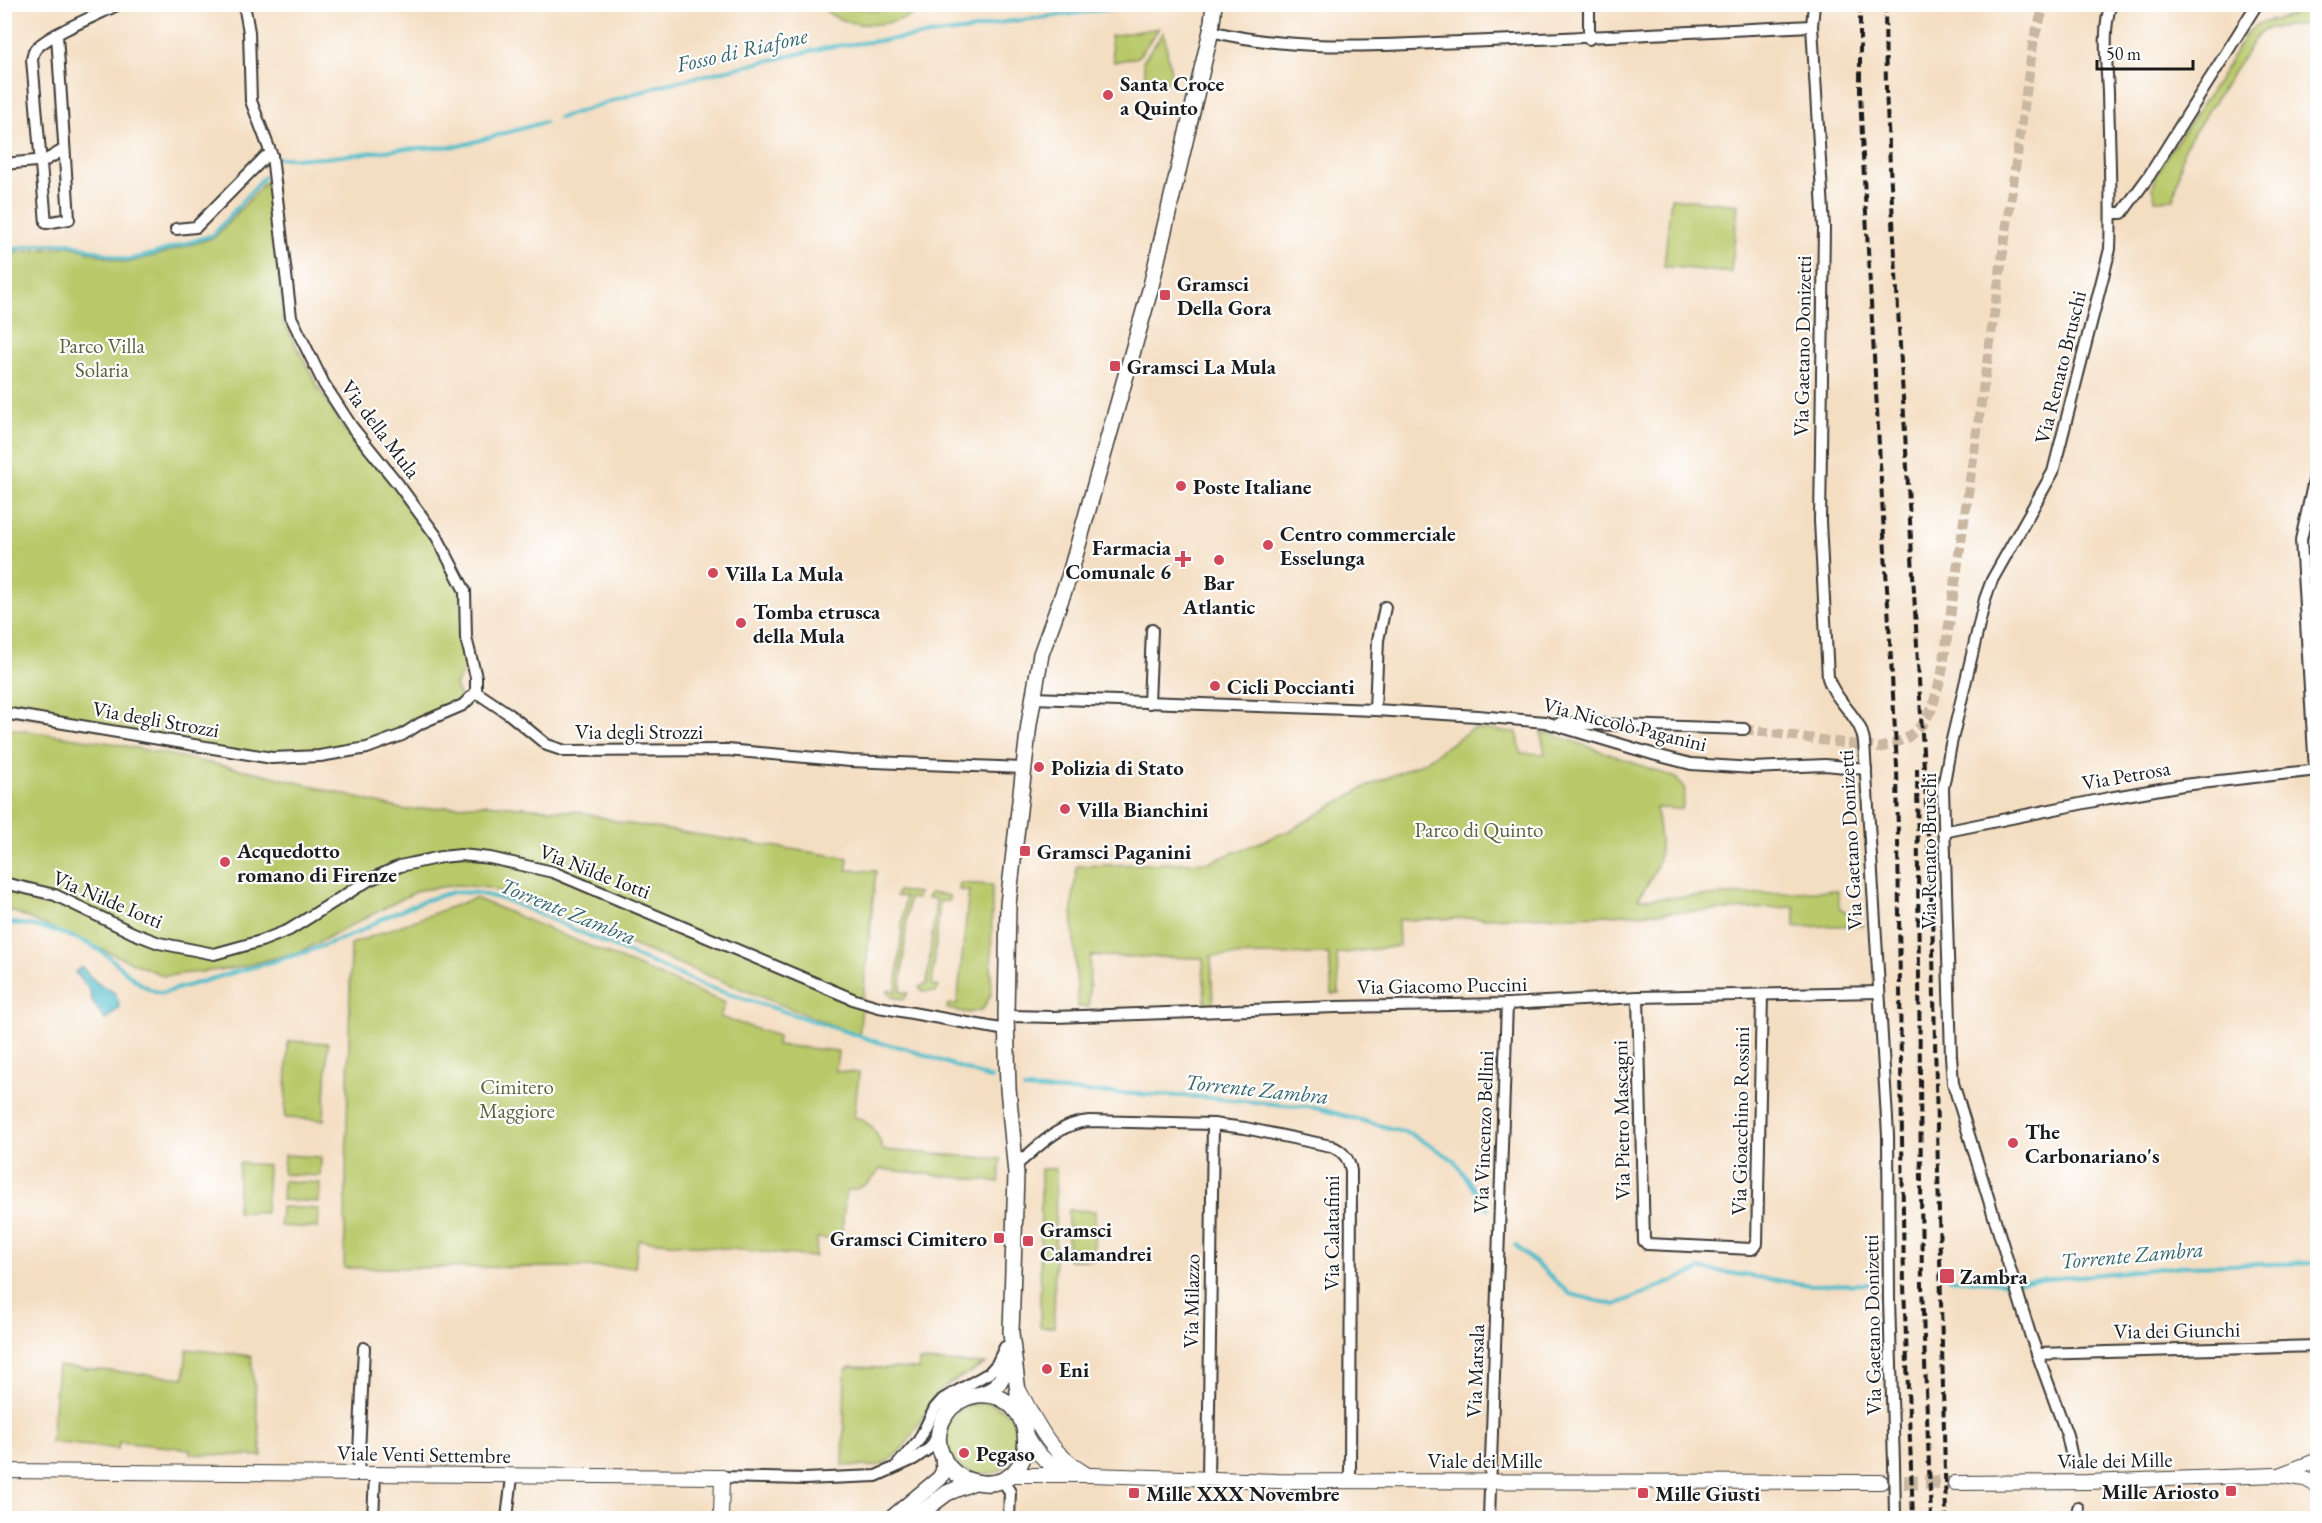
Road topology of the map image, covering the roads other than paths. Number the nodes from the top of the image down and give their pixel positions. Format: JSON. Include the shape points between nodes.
{"nodes":[{"id":1,"x":119,"y":4,"type":"edge"},
{"id":2,"x":244,"y":4,"type":"edge"},
{"id":3,"x":1214,"y":4,"type":"edge"},
{"id":4,"x":1589,"y":4,"type":"edge"},
{"id":5,"x":1814,"y":4,"type":"edge"},
{"id":6,"x":2111,"y":4,"type":"edge"},
{"id":7,"x":2257,"y":4,"type":"edge"},
{"id":8,"x":1812,"y":26,"type":"junction"},
{"id":9,"x":1211,"y":31,"type":"junction"},
{"id":10,"x":57,"y":35,"type":"junction"},
{"id":11,"x":1589,"y":39,"type":"junction"},
{"id":12,"x":63,"y":150,"type":"junction"},
{"id":13,"x":272,"y":156,"type":"junction"},
{"id":14,"x":40,"y":160,"type":"junction"},
{"id":15,"x":4,"y":164,"type":"edge"},
{"id":16,"x":2112,"y":213,"type":"junction"},
{"id":17,"x":176,"y":229,"type":"dead end"},
{"id":18,"x":2318,"y":462,"type":"edge"},
{"id":19,"x":1384,"y":607,"type":"dead end"},
{"id":20,"x":1152,"y":630,"type":"dead end"},
{"id":21,"x":476,"y":692,"type":"junction"},
{"id":22,"x":1033,"y":698,"type":"junction"},
{"id":23,"x":1149,"y":703,"type":"junction"},
{"id":24,"x":1374,"y":710,"type":"junction"},
{"id":25,"x":4,"y":713,"type":"edge"},
{"id":26,"x":1545,"y":722,"type":"junction"},
{"id":27,"x":1744,"y":729,"type":"tunnel mouth"},
{"id":28,"x":1023,"y":768,"type":"junction"},
{"id":29,"x":1866,"y":769,"type":"junction"},
{"id":30,"x":2316,"y":770,"type":"edge"},
{"id":31,"x":1943,"y":832,"type":"junction"},
{"id":32,"x":4,"y":883,"type":"edge"},
{"id":33,"x":1879,"y":992,"type":"junction"},
{"id":34,"x":1762,"y":995,"type":"junction"},
{"id":35,"x":1638,"y":997,"type":"junction"},
{"id":36,"x":1507,"y":1004,"type":"junction"},
{"id":37,"x":1006,"y":1023,"type":"junction"},
{"id":38,"x":1213,"y":1124,"type":"junction"},
{"id":39,"x":1015,"y":1166,"type":"junction"},
{"id":40,"x":1645,"y":1242,"type":"joint"},
{"id":41,"x":1499,"y":1262,"type":"joint"},
{"id":42,"x":1011,"y":1333,"type":"junction"},
{"id":43,"x":2318,"y":1346,"type":"edge"},
{"id":44,"x":364,"y":1348,"type":"dead end"},
{"id":45,"x":2037,"y":1354,"type":"junction"},
{"id":46,"x":1017,"y":1386,"type":"junction"},
{"id":47,"x":977,"y":1395,"type":"junction"},
{"id":48,"x":1021,"y":1418,"type":"junction"},
{"id":49,"x":939,"y":1433,"type":"junction"},
{"id":50,"x":1026,"y":1437,"type":"junction"},
{"id":51,"x":943,"y":1457,"type":"junction"},
{"id":52,"x":2318,"y":1460,"type":"edge"},
{"id":53,"x":2073,"y":1462,"type":"dead end"},
{"id":54,"x":892,"y":1469,"type":"junction"},
{"id":55,"x":4,"y":1471,"type":"edge"},
{"id":56,"x":358,"y":1474,"type":"junction"},
{"id":57,"x":375,"y":1475,"type":"junction"},
{"id":58,"x":1088,"y":1475,"type":"junction"},
{"id":59,"x":2276,"y":1475,"type":"junction"},
{"id":60,"x":512,"y":1477,"type":"junction"},
{"id":61,"x":722,"y":1477,"type":"junction"},
{"id":62,"x":1007,"y":1478,"type":"junction"},
{"id":63,"x":1208,"y":1479,"type":"junction"},
{"id":64,"x":1350,"y":1481,"type":"junction"},
{"id":65,"x":1490,"y":1481,"type":"junction"},
{"id":66,"x":974,"y":1482,"type":"junction"},
{"id":67,"x":1881,"y":1482,"type":"tunnel mouth"},
{"id":68,"x":1955,"y":1483,"type":"tunnel mouth"},
{"id":69,"x":2318,"y":1486,"type":"edge"},
{"id":70,"x":1895,"y":1517,"type":"edge"},
{"id":71,"x":373,"y":1518,"type":"edge"},
{"id":72,"x":507,"y":1518,"type":"edge"},
{"id":73,"x":721,"y":1518,"type":"edge"},
{"id":74,"x":892,"y":1518,"type":"edge"},
{"id":75,"x":914,"y":1518,"type":"edge"},
{"id":76,"x":1009,"y":1518,"type":"edge"},
{"id":77,"x":1490,"y":1518,"type":"edge"}],
"edges":[{"from":1,"to":10,"type":"street"},
{"from":2,"to":13,"type":"street","name":"Via della Mula","via":[[251,101]]},
{"from":3,"to":9,"type":"main road"},
{"from":4,"to":11,"type":"street"},
{"from":5,"to":8,"type":"street","name":"Via Gaetano Donizetti"},
{"from":6,"to":16,"type":"street","name":"Via Renato Bruschi","via":[[2106,45]]},
{"from":7,"to":16,"type":"street","via":[[2149,176],[2122,213]]},
{"from":8,"to":11,"type":"street"},
{"from":8,"to":29,"type":"street","name":"Via Gaetano Donizetti","via":[[1824,228],[1819,467],[1828,678],[1862,730]]},
{"from":9,"to":11,"type":"street","via":[[1234,37],[1333,45]]},
{"from":9,"to":22,"type":"main road","via":[[1150,290],[1069,577],[1041,654]]},
{"from":10,"to":12,"type":"street"},
{"from":10,"to":14,"type":"street","via":[[35,50],[32,59]]},
{"from":12,"to":14,"type":"street"},
{"from":12,"to":14,"type":"street","via":[[69,219],[46,223]]},
{"from":13,"to":17,"type":"street","via":[[265,157],[196,227]]},
{"from":13,"to":21,"type":"street","name":"Via della Mula","via":[[291,317],[324,384],[351,427],[437,537],[465,591],[466,638]]},
{"from":14,"to":15,"type":"street"},
{"from":16,"to":31,"type":"street","name":"Via Renato Bruschi","via":[[2108,262],[2053,472],[2001,562],[1985,599],[1943,788]]},
{"from":18,"to":30,"type":"street","via":[[2301,540]]},
{"from":19,"to":24,"type":"street"},
{"from":20,"to":23,"type":"street"},
{"from":21,"to":25,"type":"street","name":"Via degli Strozzi","via":[[463,705],[402,735],[367,748],[320,756],[272,758]]},
{"from":21,"to":28,"type":"street","name":"Via degli Strozzi","via":[[547,745],[565,751],[727,750],[850,761]]},
{"from":22,"to":23,"type":"street","name":"Via Niccolò Paganini"},
{"from":22,"to":28,"type":"main road"},
{"from":23,"to":24,"type":"street","name":"Via Niccolò Paganini"},
{"from":24,"to":26,"type":"street","name":"Via Niccolò Paganini"},
{"from":26,"to":27,"type":"street"},
{"from":26,"to":29,"type":"street","name":"Via Niccolò Paganini","via":[[1691,764]]},
{"from":28,"to":37,"type":"main road","via":[[1008,904]]},
{"from":29,"to":33,"type":"street","name":"Via Gaetano Donizetti"},
{"from":30,"to":31,"type":"street","name":"Via Petrosa","via":[[2183,785]]},
{"from":31,"to":45,"type":"street","name":"Via Renato Bruschi","via":[[1953,1083]]},
{"from":32,"to":37,"type":"street","name":"Via Nilde Iotti","via":[[55,895],[159,943],[214,954],[290,930],[369,880],[400,866],[441,856],[490,858],[553,872],[817,985],[879,1007]]},
{"from":33,"to":34,"type":"street","name":"Via Giacomo Puccini"},
{"from":33,"to":70,"type":"street","name":"Via Gaetano Donizetti","bridge":true,"via":[[1888,1135],[1888,1300]]},
{"from":34,"to":35,"type":"street","name":"Via Giacomo Puccini"},
{"from":34,"to":40,"type":"street","name":"Via Gioacchino Rossini","via":[[1757,1244],[1755,1248]]},
{"from":35,"to":36,"type":"street","name":"Via Giacomo Puccini"},
{"from":35,"to":40,"type":"street","name":"Via Pietro Mascagni"},
{"from":36,"to":37,"type":"street","name":"Via Giacomo Puccini","via":[[1054,1017]]},
{"from":36,"to":41,"type":"street","name":"Via Vincenzo Bellini"},
{"from":37,"to":39,"type":"main road"},
{"from":38,"to":39,"type":"street","name":"Via Calatafimi","via":[[1080,1122],[1054,1133]]},
{"from":38,"to":63,"type":"street","name":"Via Milazzo"},
{"from":38,"to":64,"type":"street","name":"Via Calatafimi","via":[[1331,1146],[1343,1152],[1350,1163]]},
{"from":39,"to":42,"type":"main road"},
{"from":41,"to":65,"type":"street","name":"Via Marsala"},
{"from":42,"to":46,"type":"main road"},
{"from":42,"to":47,"type":"main road","via":[[1002,1377],[991,1390]]},
{"from":42,"to":54,"type":"street","via":[[997,1364],[981,1378],[943,1399],[919,1440]]},
{"from":43,"to":45,"type":"street","name":"Via dei Giunchi"},
{"from":44,"to":56,"type":"street"},
{"from":45,"to":53,"type":"street","name":"Via Renato Bruschi"},
{"from":46,"to":48,"type":"main road"},
{"from":46,"to":58,"type":"street","via":[[1052,1448]]},
{"from":47,"to":48,"type":"main road","via":[[1001,1400]]},
{"from":47,"to":49,"type":"main road","via":[[950,1409]]},
{"from":48,"to":50,"type":"main road"},
{"from":49,"to":51,"type":"main road"},
{"from":49,"to":54,"type":"street","name":"Viale Venti Settembre","via":[[930,1448]]},
{"from":50,"to":58,"type":"street","via":[[1052,1465]]},
{"from":50,"to":62,"type":"main road","via":[[1021,1463]]},
{"from":51,"to":66,"type":"main road","via":[[953,1472]]},
{"from":51,"to":74,"type":"main road","via":[[940,1478]]},
{"from":52,"to":59,"type":"street","name":"Viale dei Mille"},
{"from":54,"to":61,"type":"street","name":"Viale Venti Settembre","via":[[876,1476]]},
{"from":55,"to":56,"type":"street","name":"Viale Venti Settembre"},
{"from":56,"to":57,"type":"street","name":"Viale Venti Settembre"},
{"from":57,"to":60,"type":"street","name":"Viale Venti Settembre"},
{"from":57,"to":71,"type":"street"},
{"from":58,"to":62,"type":"street"},
{"from":58,"to":63,"type":"street","name":"Viale dei Mille"},
{"from":59,"to":68,"type":"street","name":"Viale dei Mille"},
{"from":59,"to":69,"type":"street","name":"Viale dei Mille","via":[[2305,1479]]},
{"from":60,"to":61,"type":"street","name":"Viale Venti Settembre"},
{"from":60,"to":72,"type":"street"},
{"from":61,"to":73,"type":"street"},
{"from":62,"to":66,"type":"main road","via":[[988,1484]]},
{"from":62,"to":76,"type":"street"},
{"from":63,"to":64,"type":"street","name":"Viale dei Mille"},
{"from":64,"to":65,"type":"street","name":"Viale dei Mille"},
{"from":65,"to":67,"type":"street","name":"Viale dei Mille"},
{"from":65,"to":77,"type":"street","name":"Via Marsala"},
{"from":66,"to":75,"type":"main road","via":[[947,1493]]}]}
